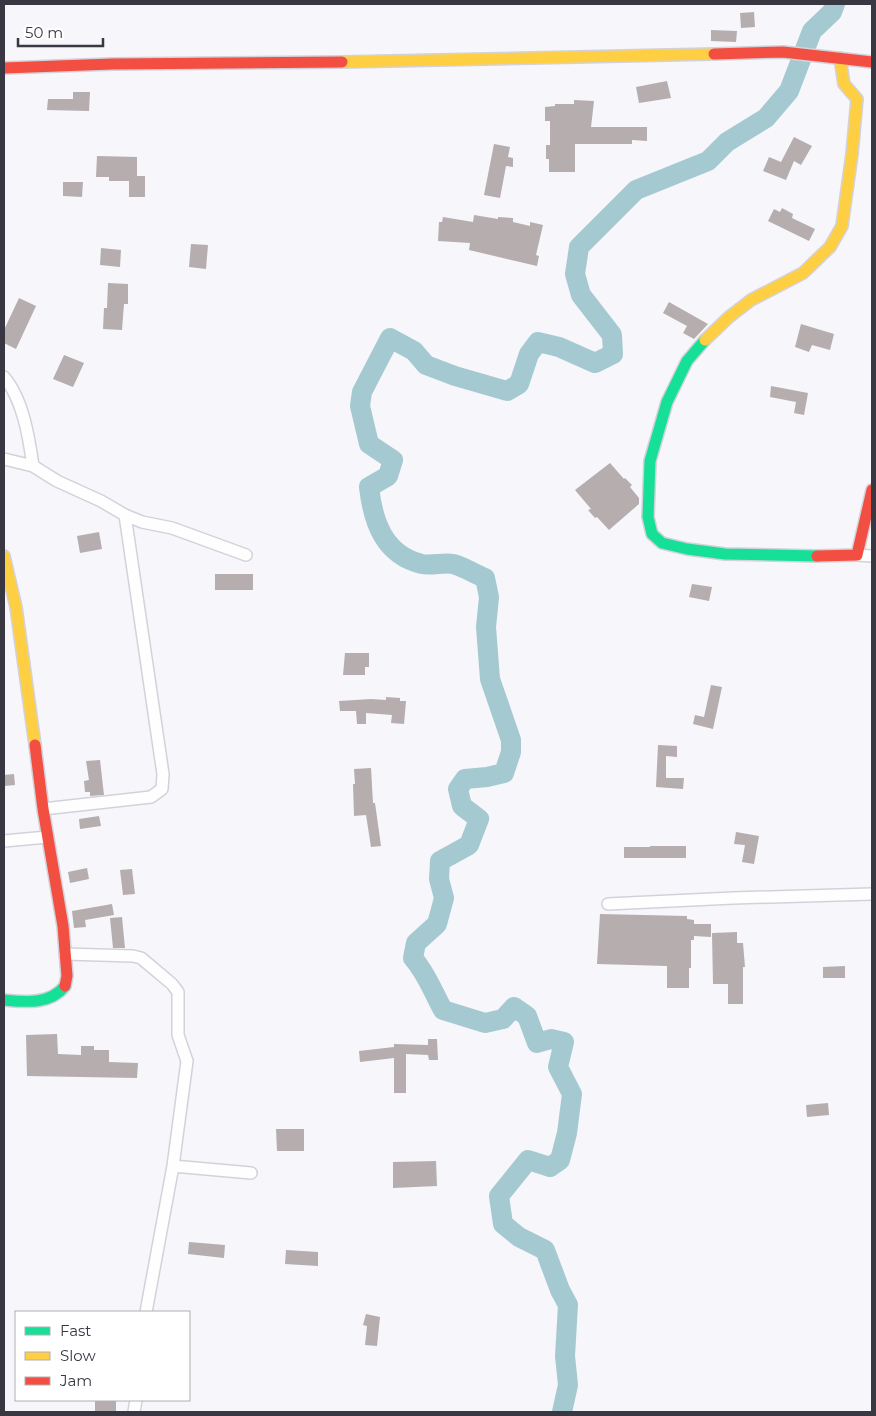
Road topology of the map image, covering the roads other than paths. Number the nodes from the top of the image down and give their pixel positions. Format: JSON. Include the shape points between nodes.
{"nodes":[{"id":1,"x":840,"y":58,"type":"junction"},
{"id":2,"x":872,"y":62,"type":"edge"},
{"id":3,"x":4,"y":68,"type":"edge"},
{"id":4,"x":4,"y":377,"type":"edge"},
{"id":5,"x":4,"y":460,"type":"edge"},
{"id":6,"x":33,"y":466,"type":"junction"},
{"id":7,"x":872,"y":490,"type":"edge"},
{"id":8,"x":125,"y":515,"type":"junction"},
{"id":9,"x":246,"y":555,"type":"dead end"},
{"id":10,"x":857,"y":555,"type":"junction"},
{"id":11,"x":4,"y":556,"type":"edge"},
{"id":12,"x":872,"y":556,"type":"edge"},
{"id":13,"x":43,"y":809,"type":"junction"},
{"id":14,"x":47,"y":837,"type":"junction"},
{"id":15,"x":4,"y":841,"type":"edge"},
{"id":16,"x":872,"y":894,"type":"edge"},
{"id":17,"x":608,"y":904,"type":"dead end"},
{"id":18,"x":65,"y":954,"type":"junction"},
{"id":19,"x":4,"y":1000,"type":"edge"},
{"id":20,"x":173,"y":1166,"type":"junction"},
{"id":21,"x":251,"y":1173,"type":"dead end"},
{"id":22,"x":146,"y":1311,"type":"edge"}],
"edges":[{"from":1,"to":2,"type":"street"},
{"from":1,"to":3,"type":"street","via":[[783,52]]},
{"from":1,"to":10,"type":"street","via":[[844,85],[857,99],[842,226],[830,247],[803,273],[751,300],[712,333],[687,361],[667,402],[650,461],[648,517],[652,534],[662,543],[687,549],[725,554]]},
{"from":4,"to":6,"type":"street","via":[[19,406],[29,437]]},
{"from":5,"to":6,"type":"street"},
{"from":6,"to":8,"type":"street"},
{"from":7,"to":10,"type":"street"},
{"from":8,"to":9,"type":"street"},
{"from":8,"to":13,"type":"street","via":[[163,774],[162,789],[151,797]]},
{"from":10,"to":12,"type":"street"},
{"from":11,"to":13,"type":"street","via":[[18,616]]},
{"from":13,"to":14,"type":"street"},
{"from":14,"to":15,"type":"street"},
{"from":14,"to":18,"type":"street"},
{"from":16,"to":17,"type":"street"},
{"from":18,"to":19,"type":"street","via":[[66,984],[58,995],[41,1000]]},
{"from":18,"to":20,"type":"street","via":[[141,958],[178,992],[178,1030],[187,1061]]},
{"from":20,"to":21,"type":"street"},
{"from":20,"to":22,"type":"street"}]}
